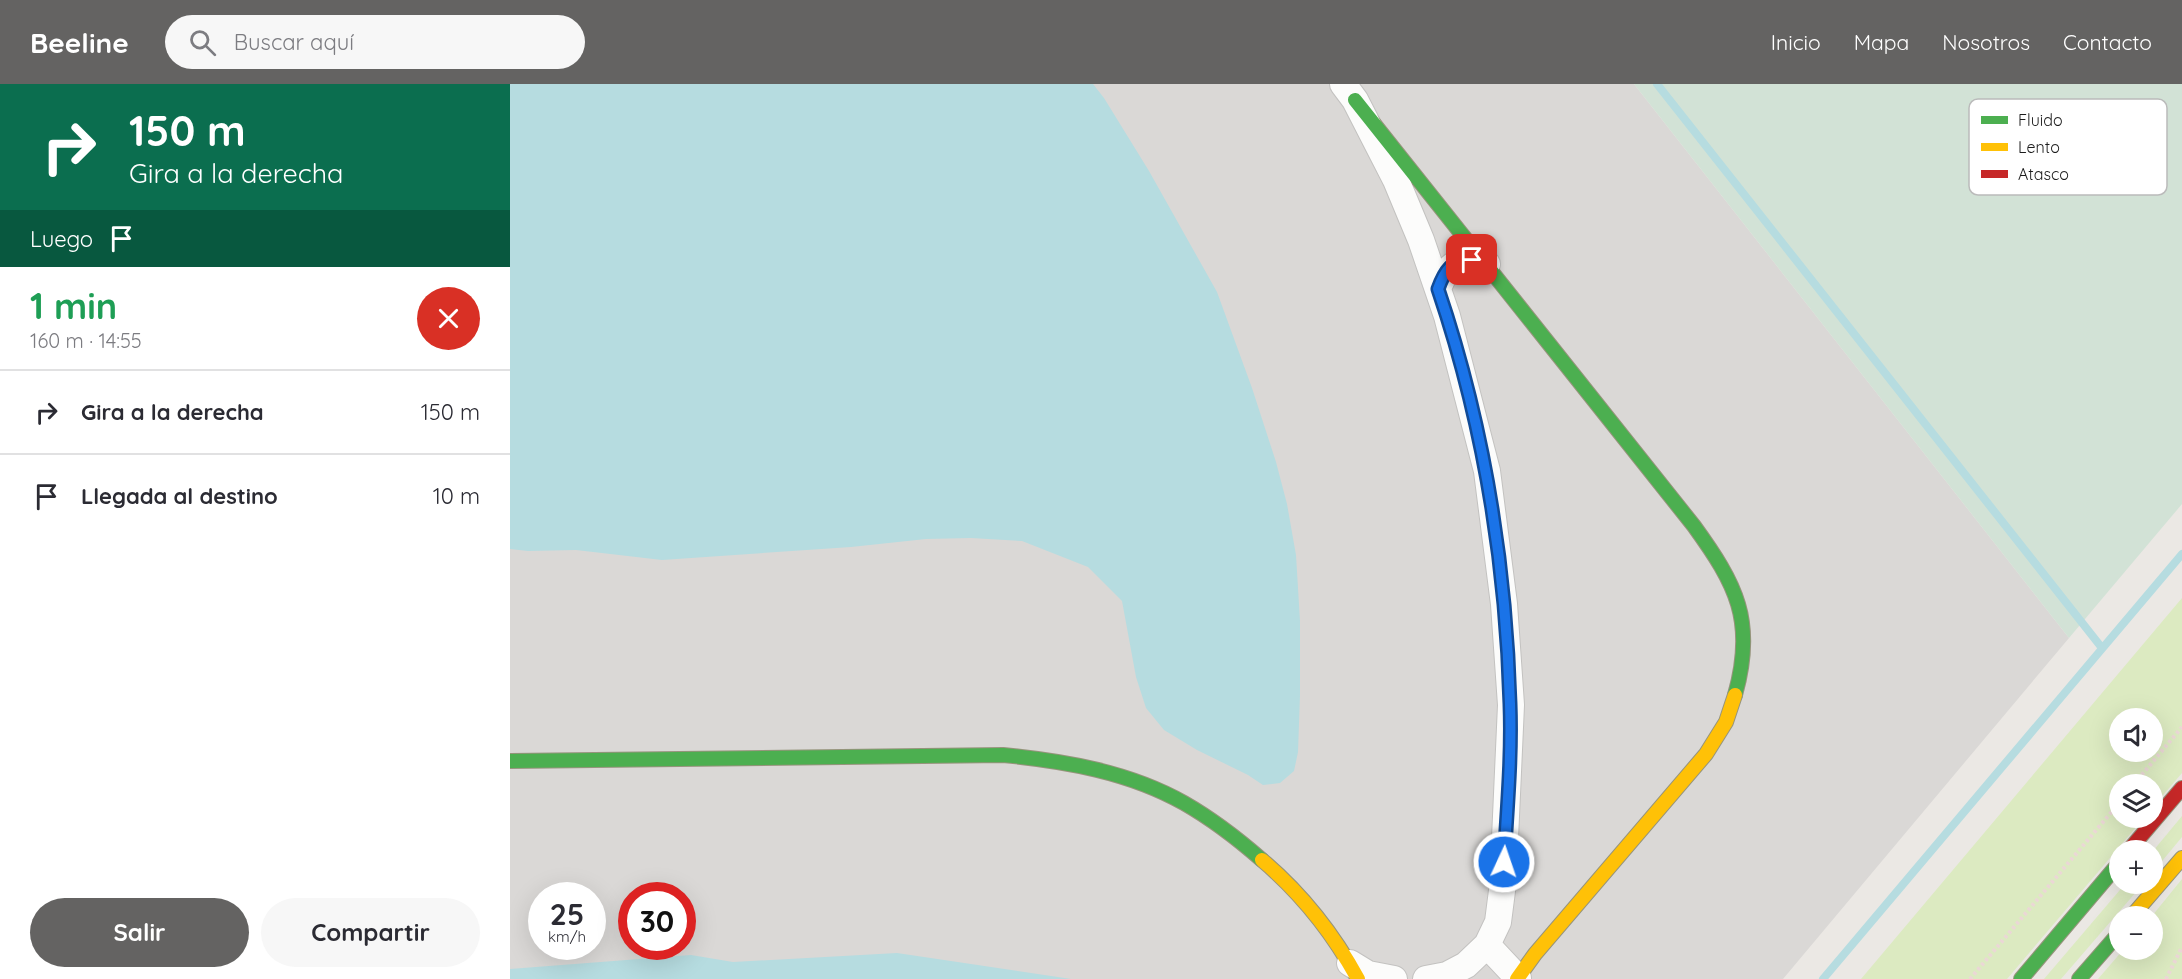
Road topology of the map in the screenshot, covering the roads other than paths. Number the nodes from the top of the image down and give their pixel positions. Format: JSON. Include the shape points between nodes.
{"nodes":[{"id":1,"x":1349,"y":92,"type":"edge"},
{"id":2,"x":1487,"y":264,"type":"junction"},
{"id":3,"x":1438,"y":289,"type":"junction"},
{"id":4,"x":510,"y":761,"type":"edge"},
{"id":5,"x":2182,"y":788,"type":"edge"},
{"id":6,"x":2138,"y":840,"type":"edge"},
{"id":7,"x":2182,"y":858,"type":"edge"},
{"id":8,"x":2109,"y":875,"type":"edge"},
{"id":9,"x":2141,"y":906,"type":"edge"},
{"id":10,"x":1487,"y":945,"type":"junction"},
{"id":11,"x":2109,"y":945,"type":"edge"},
{"id":12,"x":1354,"y":971,"type":"edge"},
{"id":13,"x":1517,"y":978,"type":"edge"},
{"id":14,"x":1394,"y":979,"type":"edge"},
{"id":15,"x":1426,"y":979,"type":"edge"},
{"id":16,"x":2020,"y":979,"type":"edge"},
{"id":17,"x":2079,"y":979,"type":"edge"}],
"edges":[{"from":1,"to":2,"type":"street"},
{"from":1,"to":3,"type":"street","via":[[1396,180]]},
{"from":2,"to":3,"type":"street","via":[[1463,259],[1452,264]]},
{"from":2,"to":13,"type":"street","via":[[1720,562],[1736,593],[1742,620],[1740,673],[1719,735],[1702,761]]},
{"from":3,"to":10,"type":"street","via":[[1487,471],[1504,604],[1510,705],[1503,883],[1498,922]]},
{"from":4,"to":12,"type":"street","via":[[1003,755],[1087,768],[1151,787],[1223,828],[1295,889]]},
{"from":5,"to":6,"type":"street"},
{"from":7,"to":9,"type":"street"},
{"from":8,"to":16,"type":"street"},
{"from":10,"to":13,"type":"street"},
{"from":10,"to":15,"type":"street","via":[[1466,965],[1447,975]]},
{"from":11,"to":17,"type":"street"},
{"from":12,"to":14,"type":"street"}]}
